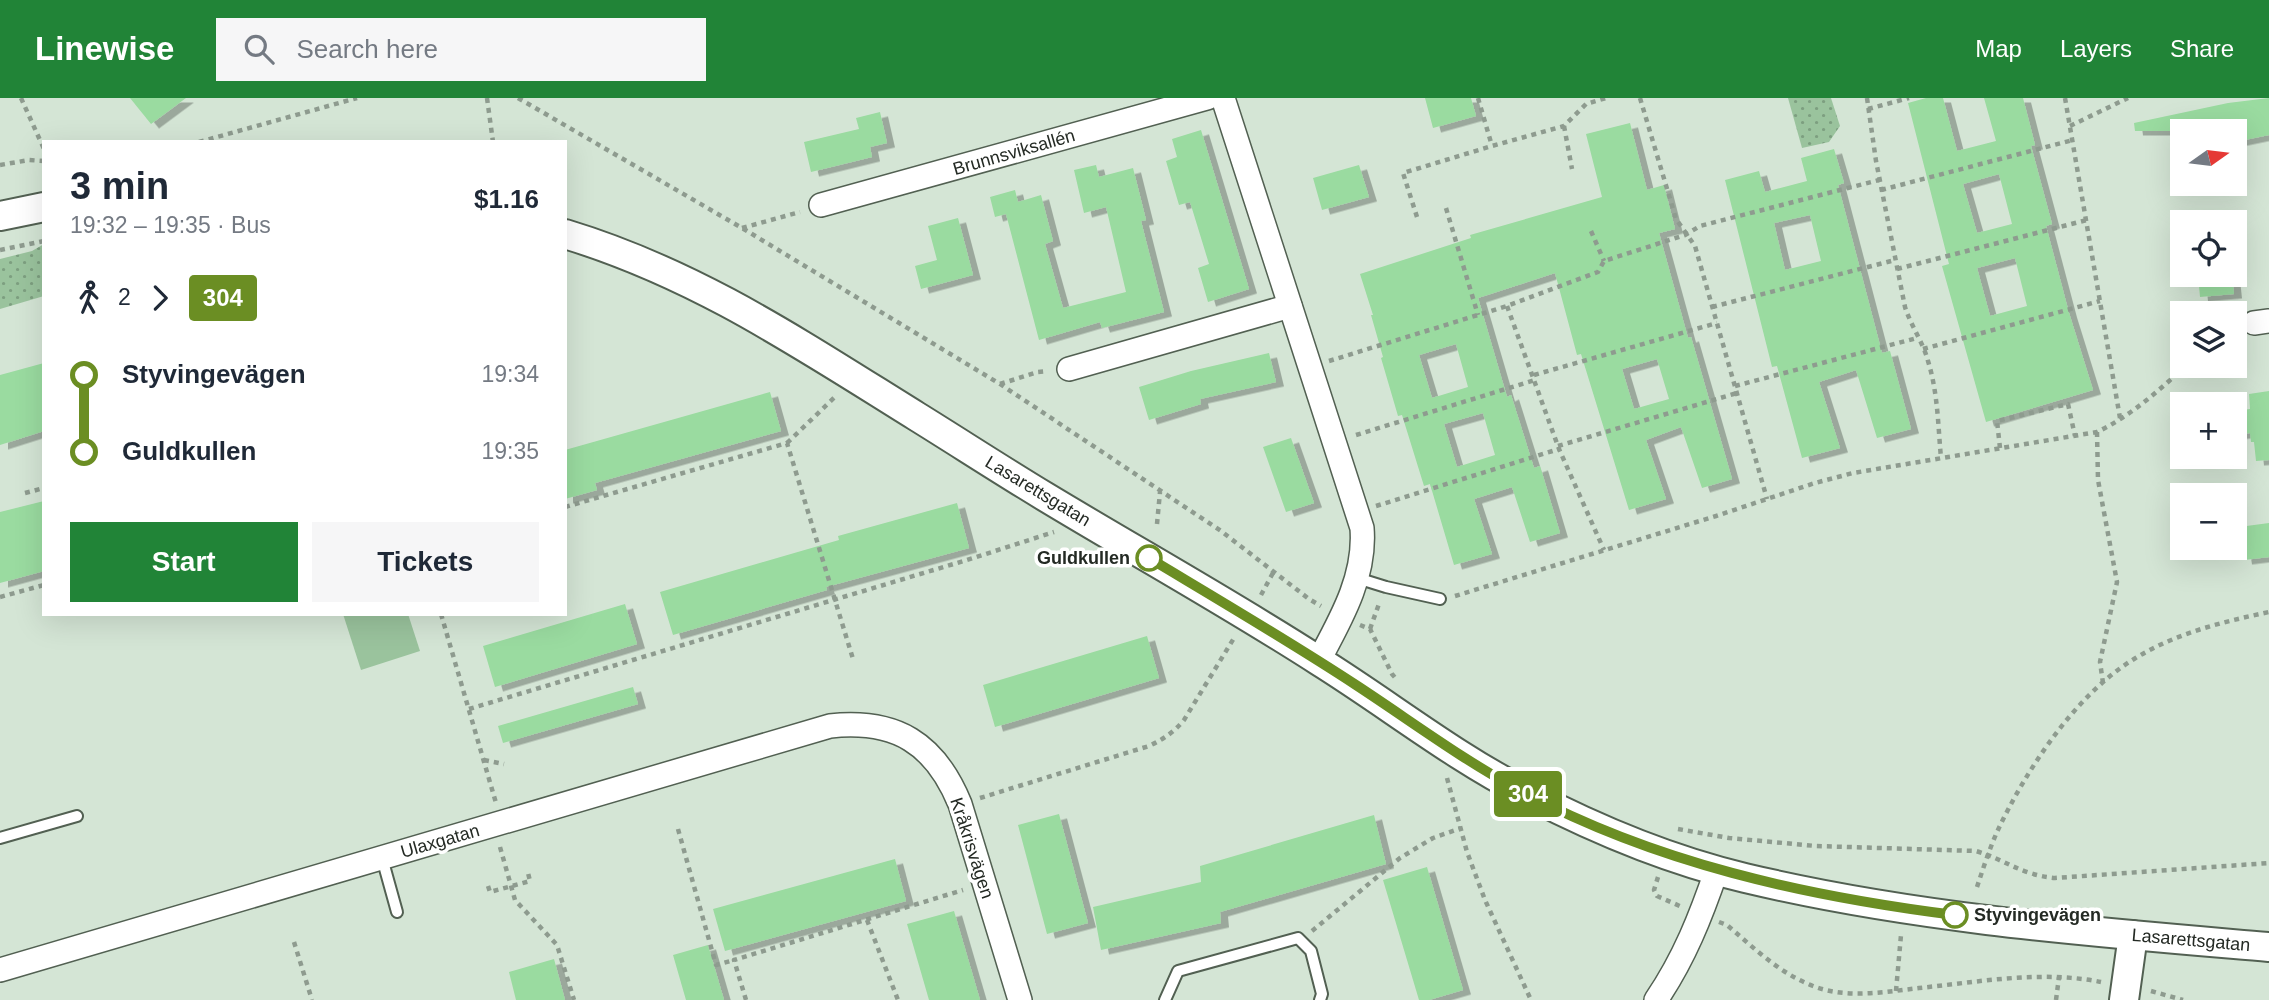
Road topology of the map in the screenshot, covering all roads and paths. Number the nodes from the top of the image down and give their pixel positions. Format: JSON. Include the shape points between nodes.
{"nodes":[{"id":1,"x":21,"y":98,"type":"edge"},
{"id":2,"x":357,"y":98,"type":"edge"},
{"id":3,"x":487,"y":98,"type":"edge"},
{"id":4,"x":518,"y":98,"type":"edge"},
{"id":5,"x":1207,"y":98,"type":"edge"},
{"id":6,"x":1223,"y":98,"type":"edge"},
{"id":7,"x":1478,"y":98,"type":"edge"},
{"id":8,"x":1606,"y":98,"type":"edge"},
{"id":9,"x":1640,"y":98,"type":"edge"},
{"id":10,"x":1867,"y":98,"type":"edge"},
{"id":11,"x":1909,"y":98,"type":"edge"},
{"id":12,"x":2065,"y":98,"type":"edge"},
{"id":13,"x":2128,"y":98,"type":"edge"},
{"id":14,"x":1591,"y":100,"type":"edge"},
{"id":15,"x":1868,"y":109,"type":"junction"},
{"id":16,"x":1564,"y":126,"type":"junction"},
{"id":17,"x":2070,"y":126,"type":"junction"},
{"id":18,"x":206,"y":140,"type":"edge"},
{"id":19,"x":493,"y":140,"type":"edge"},
{"id":20,"x":2073,"y":140,"type":"junction"},
{"id":21,"x":42,"y":145,"type":"edge"},
{"id":22,"x":1492,"y":146,"type":"junction"},
{"id":23,"x":42,"y":161,"type":"edge"},
{"id":24,"x":0,"y":165,"type":"edge"},
{"id":25,"x":1572,"y":169,"type":"dead end"},
{"id":26,"x":1879,"y":180,"type":"junction"},
{"id":27,"x":1881,"y":190,"type":"junction"},
{"id":28,"x":821,"y":205,"type":"joint"},
{"id":29,"x":42,"y":207,"type":"edge"},
{"id":30,"x":1446,"y":208,"type":"dead end"},
{"id":31,"x":0,"y":216,"type":"edge"},
{"id":32,"x":1417,"y":217,"type":"dead end"},
{"id":33,"x":2087,"y":220,"type":"junction"},
{"id":34,"x":742,"y":228,"type":"junction"},
{"id":35,"x":1591,"y":231,"type":"dead end"},
{"id":36,"x":1685,"y":234,"type":"junction"},
{"id":37,"x":567,"y":235,"type":"edge"},
{"id":38,"x":42,"y":242,"type":"edge"},
{"id":39,"x":0,"y":250,"type":"edge"},
{"id":40,"x":1895,"y":260,"type":"junction"},
{"id":41,"x":1604,"y":261,"type":"junction"},
{"id":42,"x":1897,"y":269,"type":"junction"},
{"id":43,"x":2100,"y":301,"type":"junction"},
{"id":44,"x":1290,"y":306,"type":"junction"},
{"id":45,"x":1507,"y":306,"type":"junction"},
{"id":46,"x":1712,"y":307,"type":"junction"},
{"id":47,"x":1478,"y":315,"type":"junction"},
{"id":48,"x":1717,"y":323,"type":"junction"},
{"id":49,"x":1917,"y":338,"type":"junction"},
{"id":50,"x":1923,"y":349,"type":"junction"},
{"id":51,"x":1310,"y":367,"type":"junction"},
{"id":52,"x":1069,"y":369,"type":"joint"},
{"id":53,"x":855,"y":378,"type":"junction"},
{"id":54,"x":1535,"y":378,"type":"junction"},
{"id":55,"x":2172,"y":378,"type":"edge"},
{"id":56,"x":1000,"y":384,"type":"junction"},
{"id":57,"x":1735,"y":387,"type":"junction"},
{"id":58,"x":1737,"y":393,"type":"junction"},
{"id":59,"x":2120,"y":418,"type":"junction"},
{"id":60,"x":2097,"y":432,"type":"junction"},
{"id":61,"x":2075,"y":436,"type":"junction"},
{"id":62,"x":1335,"y":442,"type":"junction"},
{"id":63,"x":787,"y":443,"type":"junction"},
{"id":64,"x":1559,"y":448,"type":"junction"},
{"id":65,"x":2000,"y":448,"type":"junction"},
{"id":66,"x":1941,"y":458,"type":"junction"},
{"id":67,"x":42,"y":489,"type":"edge"},
{"id":68,"x":1160,"y":492,"type":"junction"},
{"id":69,"x":25,"y":494,"type":"dead end"},
{"id":70,"x":1767,"y":499,"type":"junction"},
{"id":71,"x":567,"y":506,"type":"edge"},
{"id":72,"x":1358,"y":512,"type":"junction"},
{"id":73,"x":1157,"y":524,"type":"dead end"},
{"id":74,"x":1057,"y":531,"type":"dead end"},
{"id":75,"x":1604,"y":550,"type":"junction"},
{"id":76,"x":1274,"y":571,"type":"junction"},
{"id":77,"x":1357,"y":578,"type":"junction"},
{"id":78,"x":42,"y":586,"type":"edge"},
{"id":79,"x":1386,"y":587,"type":"junction"},
{"id":80,"x":0,"y":597,"type":"edge"},
{"id":81,"x":836,"y":599,"type":"junction"},
{"id":82,"x":1440,"y":599,"type":"joint"},
{"id":83,"x":2269,"y":612,"type":"edge"},
{"id":84,"x":442,"y":616,"type":"edge"},
{"id":85,"x":1248,"y":617,"type":"junction"},
{"id":86,"x":1341,"y":617,"type":"junction"},
{"id":87,"x":1370,"y":629,"type":"junction"},
{"id":88,"x":853,"y":659,"type":"dead end"},
{"id":89,"x":1319,"y":660,"type":"junction"},
{"id":90,"x":2103,"y":682,"type":"junction"},
{"id":91,"x":1405,"y":688,"type":"dead end"},
{"id":92,"x":469,"y":709,"type":"junction"},
{"id":93,"x":882,"y":727,"type":"joint"},
{"id":94,"x":1436,"y":740,"type":"junction"},
{"id":95,"x":483,"y":759,"type":"junction"},
{"id":96,"x":504,"y":764,"type":"dead end"},
{"id":97,"x":960,"y":804,"type":"junction"},
{"id":98,"x":77,"y":816,"type":"dead end"},
{"id":99,"x":498,"y":825,"type":"junction"},
{"id":100,"x":1461,"y":828,"type":"junction"},
{"id":101,"x":678,"y":829,"type":"dead end"},
{"id":102,"x":0,"y":838,"type":"edge"},
{"id":103,"x":1667,"y":854,"type":"junction"},
{"id":104,"x":1988,"y":854,"type":"junction"},
{"id":105,"x":382,"y":858,"type":"junction"},
{"id":106,"x":2269,"y":863,"type":"edge"},
{"id":107,"x":1717,"y":869,"type":"junction"},
{"id":108,"x":528,"y":873,"type":"dead end"},
{"id":109,"x":984,"y":884,"type":"junction"},
{"id":110,"x":488,"y":886,"type":"dead end"},
{"id":111,"x":510,"y":886,"type":"junction"},
{"id":112,"x":1977,"y":887,"type":"dead end"},
{"id":113,"x":397,"y":912,"type":"dead end"},
{"id":114,"x":1702,"y":916,"type":"junction"},
{"id":115,"x":867,"y":920,"type":"junction"},
{"id":116,"x":1901,"y":935,"type":"dead end"},
{"id":117,"x":2133,"y":935,"type":"junction"},
{"id":118,"x":295,"y":942,"type":"dead end"},
{"id":119,"x":1301,"y":942,"type":"junction"},
{"id":120,"x":2269,"y":947,"type":"edge"},
{"id":121,"x":734,"y":960,"type":"junction"},
{"id":122,"x":0,"y":970,"type":"edge"},
{"id":123,"x":2059,"y":977,"type":"junction"},
{"id":124,"x":1896,"y":991,"type":"junction"},
{"id":125,"x":2126,"y":993,"type":"edge"},
{"id":126,"x":312,"y":1000,"type":"edge"},
{"id":127,"x":573,"y":1000,"type":"edge"},
{"id":128,"x":746,"y":1000,"type":"edge"},
{"id":129,"x":898,"y":1000,"type":"edge"},
{"id":130,"x":1020,"y":1000,"type":"edge"},
{"id":131,"x":1165,"y":1000,"type":"edge"},
{"id":132,"x":1320,"y":1000,"type":"edge"},
{"id":133,"x":1531,"y":1000,"type":"edge"},
{"id":134,"x":1656,"y":1000,"type":"edge"},
{"id":135,"x":2056,"y":1000,"type":"edge"},
{"id":136,"x":2183,"y":1000,"type":"edge"}],
"edges":[{"from":1,"to":21,"type":"path"},
{"from":2,"to":18,"type":"path"},
{"from":3,"to":19,"type":"path"},
{"from":4,"to":34,"type":"path"},
{"from":5,"to":28,"type":"street","name":"Brunnsviksallén"},
{"from":6,"to":44,"type":"street"},
{"from":7,"to":22,"type":"path"},
{"from":8,"to":14,"type":"path"},
{"from":9,"to":36,"type":"path","via":[[1675,219]]},
{"from":10,"to":15,"type":"path"},
{"from":11,"to":15,"type":"path"},
{"from":12,"to":17,"type":"path"},
{"from":13,"to":17,"type":"path"},
{"from":14,"to":16,"type":"path"},
{"from":15,"to":26,"type":"path"},
{"from":16,"to":22,"type":"path"},
{"from":16,"to":25,"type":"path"},
{"from":17,"to":20,"type":"path"},
{"from":20,"to":27,"type":"path"},
{"from":20,"to":33,"type":"path"},
{"from":22,"to":32,"type":"path","via":[[1403,173]]},
{"from":23,"to":24,"type":"path"},
{"from":26,"to":27,"type":"path"},
{"from":26,"to":36,"type":"path","via":[[1700,226]]},
{"from":27,"to":40,"type":"path"},
{"from":28,"to":34,"type":"path"},
{"from":29,"to":31,"type":"street"},
{"from":30,"to":47,"type":"path"},
{"from":33,"to":42,"type":"path"},
{"from":33,"to":43,"type":"path"},
{"from":34,"to":56,"type":"path"},
{"from":35,"to":41,"type":"path"},
{"from":36,"to":41,"type":"path"},
{"from":36,"to":46,"type":"path","via":[[1695,246]]},
{"from":37,"to":53,"type":"street","name":"Lasarettsgatan","via":[[694,283]]},
{"from":38,"to":39,"type":"path"},
{"from":40,"to":42,"type":"path"},
{"from":40,"to":46,"type":"path"},
{"from":41,"to":45,"type":"path","via":[[1598,272]]},
{"from":42,"to":49,"type":"path"},
{"from":43,"to":50,"type":"path"},
{"from":43,"to":59,"type":"path"},
{"from":44,"to":51,"type":"street"},
{"from":44,"to":52,"type":"street"},
{"from":45,"to":47,"type":"path"},
{"from":45,"to":54,"type":"path"},
{"from":46,"to":48,"type":"path"},
{"from":47,"to":51,"type":"path"},
{"from":48,"to":54,"type":"path"},
{"from":48,"to":57,"type":"path"},
{"from":49,"to":50,"type":"path"},
{"from":49,"to":57,"type":"path"},
{"from":50,"to":66,"type":"path","via":[[1936,393]]},
{"from":51,"to":62,"type":"street"},
{"from":52,"to":56,"type":"path","via":[[1038,372]]},
{"from":53,"to":63,"type":"path"},
{"from":53,"to":85,"type":"street","name":"Lasarettsgatan"},
{"from":54,"to":62,"type":"path"},
{"from":54,"to":64,"type":"path"},
{"from":55,"to":59,"type":"path"},
{"from":56,"to":68,"type":"path"},
{"from":57,"to":58,"type":"path"},
{"from":58,"to":64,"type":"path"},
{"from":58,"to":70,"type":"path"},
{"from":59,"to":60,"type":"path"},
{"from":60,"to":61,"type":"path"},
{"from":60,"to":90,"type":"path","via":[[2098,480],[2117,582],[2100,662]]},
{"from":61,"to":65,"type":"path"},
{"from":61,"to":65,"type":"path","via":[[2068,404],[1997,421]]},
{"from":62,"to":72,"type":"street"},
{"from":63,"to":71,"type":"path"},
{"from":63,"to":81,"type":"path"},
{"from":64,"to":72,"type":"path"},
{"from":64,"to":75,"type":"path"},
{"from":65,"to":66,"type":"path"},
{"from":66,"to":70,"type":"path","via":[[1853,473]]},
{"from":67,"to":69,"type":"path"},
{"from":68,"to":73,"type":"path"},
{"from":68,"to":76,"type":"path"},
{"from":70,"to":75,"type":"path"},
{"from":72,"to":77,"type":"street","via":[[1363,545]]},
{"from":74,"to":81,"type":"path"},
{"from":75,"to":82,"type":"path"},
{"from":76,"to":85,"type":"path"},
{"from":76,"to":86,"type":"path"},
{"from":77,"to":79,"type":"lane"},
{"from":77,"to":86,"type":"street"},
{"from":78,"to":80,"type":"path"},
{"from":79,"to":82,"type":"lane"},
{"from":79,"to":87,"type":"path"},
{"from":81,"to":88,"type":"path"},
{"from":81,"to":92,"type":"path"},
{"from":83,"to":90,"type":"path","via":[[2169,640]]},
{"from":84,"to":92,"type":"path"},
{"from":85,"to":89,"type":"street","name":"Lasarettsgatan"},
{"from":85,"to":97,"type":"path","via":[[1184,720],[1165,738]]},
{"from":86,"to":87,"type":"path"},
{"from":86,"to":89,"type":"street"},
{"from":87,"to":91,"type":"path","via":[[1392,674]]},
{"from":89,"to":94,"type":"street","name":"Lasarettsgatan"},
{"from":90,"to":104,"type":"path","via":[[2036,761]]},
{"from":92,"to":95,"type":"path"},
{"from":93,"to":97,"type":"street","name":"Kråkrisvägen","via":[[908,738],[931,756]]},
{"from":93,"to":99,"type":"street","name":"Ulaxgatan","via":[[830,726]]},
{"from":94,"to":100,"type":"path"},
{"from":94,"to":103,"type":"street","name":"Lasarettsgatan","via":[[1522,792]]},
{"from":95,"to":96,"type":"path"},
{"from":95,"to":99,"type":"path"},
{"from":97,"to":109,"type":"street","name":"Kråkrisvägen"},
{"from":98,"to":102,"type":"lane"},
{"from":99,"to":105,"type":"street","name":"Ulaxgatan"},
{"from":99,"to":111,"type":"path"},
{"from":100,"to":119,"type":"path","via":[[1400,858]]},
{"from":100,"to":133,"type":"path","via":[[1485,900]]},
{"from":101,"to":121,"type":"path","via":[[716,965]]},
{"from":103,"to":104,"type":"path","via":[[1676,829],[1816,846]]},
{"from":103,"to":107,"type":"street","name":"Lasarettsgatan"},
{"from":103,"to":114,"type":"path","via":[[1654,890],[1657,896]]},
{"from":104,"to":106,"type":"path","via":[[2020,871],[2055,878]]},
{"from":104,"to":112,"type":"path"},
{"from":105,"to":113,"type":"lane"},
{"from":105,"to":122,"type":"street","name":"Ulaxgatan"},
{"from":107,"to":114,"type":"street"},
{"from":107,"to":117,"type":"street","name":"Lasarettsgatan","via":[[1897,907]]},
{"from":108,"to":111,"type":"path","via":[[530,881]]},
{"from":109,"to":115,"type":"path"},
{"from":109,"to":130,"type":"street","name":"Kråkrisvägen"},
{"from":110,"to":111,"type":"path","via":[[490,892]]},
{"from":111,"to":127,"type":"path","via":[[515,900],[557,945]]},
{"from":114,"to":124,"type":"path","via":[[1727,925],[1789,976],[1815,987],[1834,992]]},
{"from":114,"to":134,"type":"street"},
{"from":115,"to":121,"type":"path"},
{"from":115,"to":129,"type":"path"},
{"from":116,"to":124,"type":"path"},
{"from":117,"to":120,"type":"street","name":"Lasarettsgatan"},
{"from":117,"to":125,"type":"street"},
{"from":118,"to":126,"type":"path"},
{"from":119,"to":131,"type":"lane","via":[[1298,938],[1178,971]]},
{"from":119,"to":132,"type":"lane","via":[[1311,951]]},
{"from":121,"to":128,"type":"path"},
{"from":123,"to":124,"type":"path"},
{"from":123,"to":125,"type":"path","via":[[2093,980]]},
{"from":123,"to":135,"type":"path"},
{"from":125,"to":136,"type":"path"}]}
